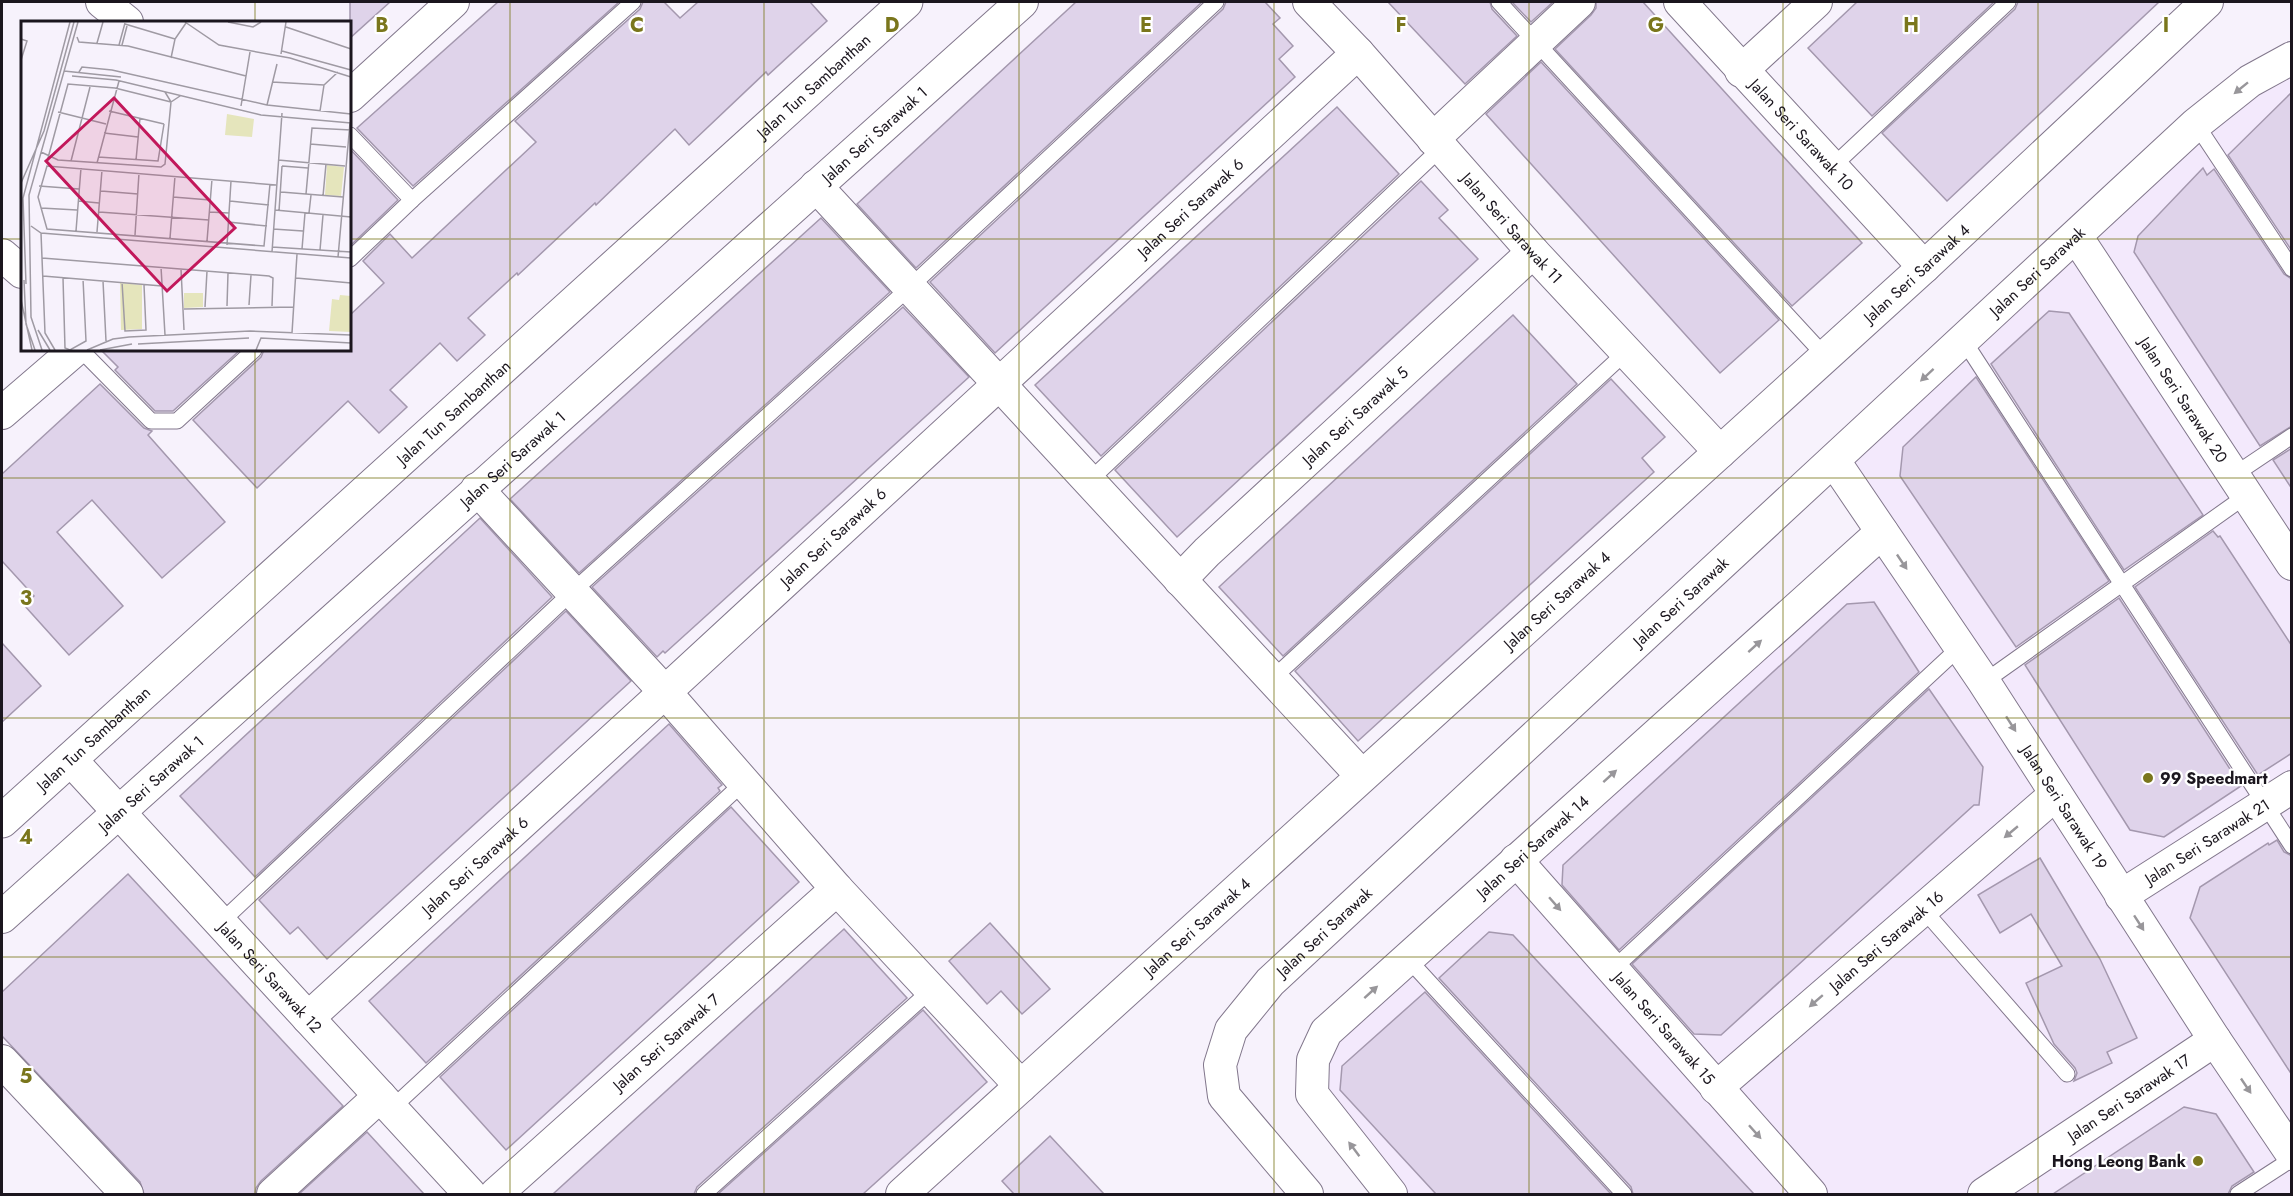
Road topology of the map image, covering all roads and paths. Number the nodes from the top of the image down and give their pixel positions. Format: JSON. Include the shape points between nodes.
{"nodes":[{"id":1,"x":102,"y":2,"type":"edge"},
{"id":2,"x":453,"y":2,"type":"edge"},
{"id":3,"x":633,"y":2,"type":"edge"},
{"id":4,"x":906,"y":2,"type":"edge"},
{"id":5,"x":1022,"y":2,"type":"edge"},
{"id":6,"x":1216,"y":2,"type":"edge"},
{"id":7,"x":1309,"y":2,"type":"edge"},
{"id":8,"x":1499,"y":2,"type":"edge"},
{"id":9,"x":1579,"y":2,"type":"edge"},
{"id":10,"x":1680,"y":2,"type":"edge"},
{"id":11,"x":1816,"y":2,"type":"edge"},
{"id":12,"x":2008,"y":2,"type":"edge"},
{"id":13,"x":2207,"y":2,"type":"edge"},
{"id":14,"x":126,"y":21,"type":"edge"},
{"id":15,"x":1536,"y":41,"type":"junction"},
{"id":16,"x":1358,"y":53,"type":"junction"},
{"id":17,"x":2292,"y":58,"type":"edge"},
{"id":18,"x":1741,"y":71,"type":"junction"},
{"id":19,"x":351,"y":95,"type":"edge"},
{"id":20,"x":2196,"y":124,"type":"junction"},
{"id":21,"x":351,"y":136,"type":"edge"},
{"id":22,"x":1437,"y":143,"type":"junction"},
{"id":23,"x":1831,"y":168,"type":"junction"},
{"id":24,"x":816,"y":186,"type":"junction"},
{"id":25,"x":412,"y":200,"type":"junction"},
{"id":26,"x":2076,"y":236,"type":"junction"},
{"id":27,"x":1533,"y":252,"type":"junction"},
{"id":28,"x":2,"y":255,"type":"edge"},
{"id":29,"x":351,"y":258,"type":"edge"},
{"id":30,"x":1924,"y":267,"type":"junction"},
{"id":31,"x":2292,"y":269,"type":"edge"},
{"id":32,"x":21,"y":271,"type":"edge"},
{"id":33,"x":909,"y":288,"type":"junction"},
{"id":34,"x":1964,"y":341,"type":"junction"},
{"id":35,"x":74,"y":351,"type":"edge"},
{"id":36,"x":82,"y":351,"type":"edge"},
{"id":37,"x":253,"y":351,"type":"edge"},
{"id":38,"x":1625,"y":353,"type":"junction"},
{"id":39,"x":1825,"y":356,"type":"junction"},
{"id":40,"x":998,"y":385,"type":"junction"},
{"id":41,"x":2,"y":413,"type":"edge"},
{"id":42,"x":2292,"y":436,"type":"edge"},
{"id":43,"x":1719,"y":452,"type":"junction"},
{"id":44,"x":1834,"y":461,"type":"junction"},
{"id":45,"x":1088,"y":482,"type":"junction"},
{"id":46,"x":2241,"y":485,"type":"junction"},
{"id":47,"x":477,"y":489,"type":"junction"},
{"id":48,"x":1882,"y":532,"type":"junction"},
{"id":49,"x":2292,"y":564,"type":"edge"},
{"id":50,"x":1180,"y":580,"type":"junction"},
{"id":51,"x":2121,"y":584,"type":"junction"},
{"id":52,"x":573,"y":592,"type":"junction"},
{"id":53,"x":1960,"y":646,"type":"junction"},
{"id":54,"x":1272,"y":679,"type":"junction"},
{"id":55,"x":1984,"y":682,"type":"junction"},
{"id":56,"x":665,"y":692,"type":"junction"},
{"id":57,"x":70,"y":759,"type":"junction"},
{"id":58,"x":1362,"y":776,"type":"junction"},
{"id":59,"x":744,"y":782,"type":"junction"},
{"id":60,"x":2292,"y":787,"type":"edge"},
{"id":61,"x":2056,"y":794,"type":"junction"},
{"id":62,"x":2264,"y":804,"type":"junction"},
{"id":63,"x":119,"y":813,"type":"junction"},
{"id":64,"x":2,"y":821,"type":"edge"},
{"id":65,"x":2292,"y":846,"type":"edge"},
{"id":66,"x":1516,"y":860,"type":"junction"},
{"id":67,"x":837,"y":888,"type":"junction"},
{"id":68,"x":2121,"y":896,"type":"junction"},
{"id":69,"x":1922,"y":908,"type":"junction"},
{"id":70,"x":2,"y":917,"type":"edge"},
{"id":71,"x":220,"y":923,"type":"junction"},
{"id":72,"x":1408,"y":958,"type":"junction"},
{"id":73,"x":1612,"y":970,"type":"junction"},
{"id":74,"x":931,"y":990,"type":"junction"},
{"id":75,"x":308,"y":1018,"type":"junction"},
{"id":76,"x":2215,"y":1040,"type":"junction"},
{"id":77,"x":2,"y":1061,"type":"edge"},
{"id":78,"x":2067,"y":1074,"type":"dead end"},
{"id":79,"x":1021,"y":1086,"type":"junction"},
{"id":80,"x":1716,"y":1088,"type":"junction"},
{"id":81,"x":386,"y":1102,"type":"junction"},
{"id":82,"x":2292,"y":1154,"type":"edge"},
{"id":83,"x":2292,"y":1159,"type":"edge"},
{"id":84,"x":114,"y":1190,"type":"edge"},
{"id":85,"x":273,"y":1194,"type":"edge"},
{"id":86,"x":470,"y":1194,"type":"edge"},
{"id":87,"x":496,"y":1194,"type":"edge"},
{"id":88,"x":704,"y":1194,"type":"edge"},
{"id":89,"x":902,"y":1194,"type":"edge"},
{"id":90,"x":1307,"y":1194,"type":"edge"},
{"id":91,"x":1391,"y":1194,"type":"edge"},
{"id":92,"x":1624,"y":1194,"type":"edge"},
{"id":93,"x":1811,"y":1194,"type":"edge"},
{"id":94,"x":1984,"y":1194,"type":"edge"},
{"id":95,"x":2238,"y":1194,"type":"edge"}],
"edges":[{"from":1,"to":14,"type":"street"},
{"from":2,"to":19,"type":"street"},
{"from":3,"to":25,"type":"lane"},
{"from":4,"to":57,"type":"street","name":"Jalan Tun Sambanthan"},
{"from":5,"to":24,"type":"street","name":"Jalan Seri Sarawak 1"},
{"from":6,"to":33,"type":"lane"},
{"from":7,"to":16,"type":"street","name":"Jalan Seri Sarawak 11"},
{"from":8,"to":15,"type":"lane"},
{"from":9,"to":15,"type":"street"},
{"from":10,"to":18,"type":"street","name":"Jalan Seri Sarawak 10"},
{"from":11,"to":18,"type":"street"},
{"from":12,"to":23,"type":"lane"},
{"from":13,"to":30,"type":"street","name":"Jalan Seri Sarawak 4"},
{"from":15,"to":22,"type":"street"},
{"from":15,"to":39,"type":"lane"},
{"from":16,"to":22,"type":"street","name":"Jalan Seri Sarawak 11"},
{"from":16,"to":40,"type":"street","name":"Jalan Seri Sarawak 6"},
{"from":17,"to":20,"type":"street","name":"Jalan Seri Sarawak","one_way":true,"via":[[2250,81]]},
{"from":18,"to":23,"type":"street","name":"Jalan Seri Sarawak 10"},
{"from":20,"to":26,"type":"street","name":"Jalan Seri Sarawak"},
{"from":20,"to":31,"type":"lane"},
{"from":21,"to":25,"type":"lane"},
{"from":22,"to":27,"type":"street","name":"Jalan Seri Sarawak 11"},
{"from":22,"to":45,"type":"lane"},
{"from":23,"to":30,"type":"street","name":"Jalan Seri Sarawak 10"},
{"from":24,"to":33,"type":"street"},
{"from":24,"to":47,"type":"street","name":"Jalan Seri Sarawak 1"},
{"from":25,"to":29,"type":"lane"},
{"from":26,"to":34,"type":"street","name":"Jalan Seri Sarawak"},
{"from":26,"to":46,"type":"street","name":"Jalan Seri Sarawak 20"},
{"from":27,"to":38,"type":"street","name":"Jalan Seri Sarawak 11"},
{"from":27,"to":50,"type":"street","name":"Jalan Seri Sarawak 5"},
{"from":28,"to":32,"type":"street"},
{"from":30,"to":39,"type":"street","name":"Jalan Seri Sarawak 4"},
{"from":33,"to":40,"type":"street"},
{"from":33,"to":52,"type":"lane"},
{"from":34,"to":44,"type":"street","name":"Jalan Seri Sarawak","one_way":true},
{"from":34,"to":51,"type":"lane"},
{"from":35,"to":41,"type":"street"},
{"from":36,"to":37,"type":"lane","via":[[152,421],[177,421]]},
{"from":38,"to":43,"type":"street","name":"Jalan Seri Sarawak 11"},
{"from":38,"to":54,"type":"lane"},
{"from":39,"to":43,"type":"street","name":"Jalan Seri Sarawak 4"},
{"from":40,"to":45,"type":"street"},
{"from":40,"to":56,"type":"street","name":"Jalan Seri Sarawak 6"},
{"from":42,"to":46,"type":"lane"},
{"from":43,"to":58,"type":"street","name":"Jalan Seri Sarawak 4"},
{"from":44,"to":48,"type":"street","name":"Jalan Seri Sarawak 19"},
{"from":44,"to":90,"type":"street","name":"Jalan Seri Sarawak","via":[[1270,982],[1230,1030],[1220,1065],[1224,1096]]},
{"from":45,"to":50,"type":"street"},
{"from":46,"to":49,"type":"street","name":"Jalan Seri Sarawak 20"},
{"from":46,"to":51,"type":"lane"},
{"from":47,"to":52,"type":"street"},
{"from":47,"to":63,"type":"street","name":"Jalan Seri Sarawak 1"},
{"from":48,"to":53,"type":"street","name":"Jalan Seri Sarawak 19","one_way":true},
{"from":66,"to":48,"type":"street","name":"Jalan Seri Sarawak 14","one_way":true},
{"from":50,"to":54,"type":"street"},
{"from":51,"to":55,"type":"lane"},
{"from":51,"to":62,"type":"lane"},
{"from":52,"to":56,"type":"street"},
{"from":52,"to":71,"type":"lane"},
{"from":53,"to":55,"type":"street","name":"Jalan Seri Sarawak 19"},
{"from":53,"to":73,"type":"lane"},
{"from":54,"to":58,"type":"street"},
{"from":55,"to":61,"type":"street","name":"Jalan Seri Sarawak 19","one_way":true},
{"from":56,"to":59,"type":"street"},
{"from":56,"to":75,"type":"street","name":"Jalan Seri Sarawak 6"},
{"from":57,"to":63,"type":"street","name":"Jalan Seri Sarawak 12"},
{"from":57,"to":64,"type":"street","name":"Jalan Tun Sambanthan"},
{"from":58,"to":79,"type":"street","name":"Jalan Seri Sarawak 4"},
{"from":59,"to":67,"type":"street"},
{"from":59,"to":81,"type":"lane"},
{"from":60,"to":62,"type":"street","name":"Jalan Seri Sarawak 21"},
{"from":61,"to":68,"type":"street","name":"Jalan Seri Sarawak 19"},
{"from":61,"to":69,"type":"street","name":"Jalan Seri Sarawak 16","one_way":true},
{"from":62,"to":65,"type":"lane"},
{"from":62,"to":68,"type":"street","name":"Jalan Seri Sarawak 21"},
{"from":63,"to":70,"type":"street","name":"Jalan Seri Sarawak 1"},
{"from":63,"to":71,"type":"street","name":"Jalan Seri Sarawak 12"},
{"from":66,"to":72,"type":"street","name":"Jalan Seri Sarawak 14"},
{"from":66,"to":73,"type":"street","name":"Jalan Seri Sarawak 15","one_way":true},
{"from":67,"to":74,"type":"street"},
{"from":67,"to":87,"type":"street","name":"Jalan Seri Sarawak 7"},
{"from":68,"to":76,"type":"street","name":"Jalan Seri Sarawak 19","one_way":true},
{"from":69,"to":78,"type":"lane"},
{"from":69,"to":80,"type":"street","name":"Jalan Seri Sarawak 16","one_way":true},
{"from":71,"to":75,"type":"street","name":"Jalan Seri Sarawak 12"},
{"from":91,"to":72,"type":"street","name":"Jalan Seri Sarawak 14","one_way":true,"via":[[1312,1094],[1313,1060],[1326,1032]]},
{"from":72,"to":92,"type":"lane"},
{"from":73,"to":80,"type":"street","name":"Jalan Seri Sarawak 15"},
{"from":74,"to":79,"type":"street"},
{"from":74,"to":88,"type":"lane"},
{"from":75,"to":81,"type":"street","name":"Jalan Seri Sarawak 12"},
{"from":76,"to":82,"type":"street","name":"Jalan Seri Sarawak 19","one_way":true},
{"from":76,"to":94,"type":"street","name":"Jalan Seri Sarawak 17"},
{"from":77,"to":84,"type":"street"},
{"from":79,"to":89,"type":"street","name":"Jalan Seri Sarawak 4"},
{"from":80,"to":93,"type":"street","name":"Jalan Seri Sarawak 15","one_way":true},
{"from":81,"to":85,"type":"street"},
{"from":81,"to":86,"type":"street","name":"Jalan Seri Sarawak 12"},
{"from":83,"to":95,"type":"lane"}]}
